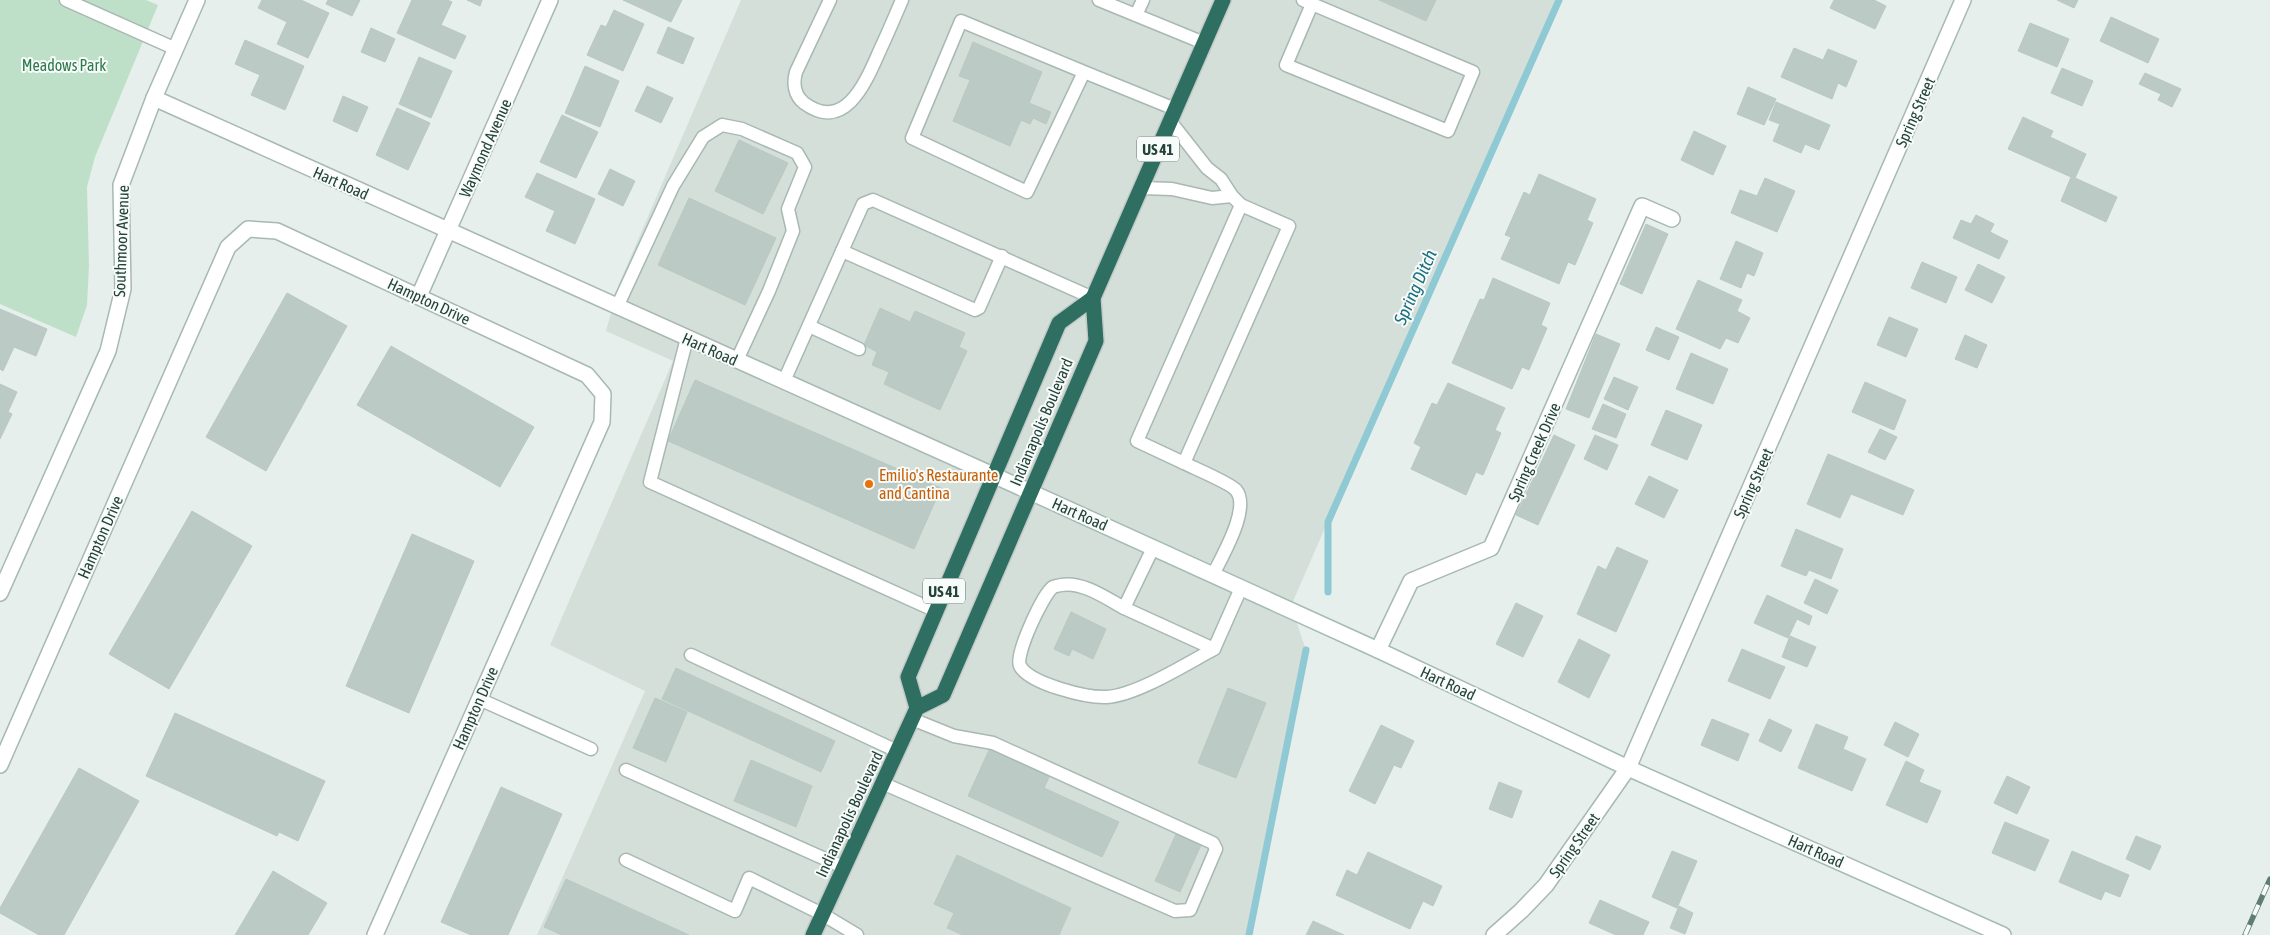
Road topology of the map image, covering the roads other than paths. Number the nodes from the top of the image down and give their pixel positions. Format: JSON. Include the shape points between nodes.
{"nodes":[{"id":1,"x":66,"y":0,"type":"edge"},
{"id":2,"x":197,"y":0,"type":"edge"},
{"id":3,"x":550,"y":0,"type":"edge"},
{"id":4,"x":830,"y":0,"type":"edge"},
{"id":5,"x":902,"y":0,"type":"edge"},
{"id":6,"x":1099,"y":0,"type":"edge"},
{"id":7,"x":1143,"y":0,"type":"edge"},
{"id":8,"x":1223,"y":0,"type":"edge"},
{"id":9,"x":1963,"y":0,"type":"edge"},
{"id":10,"x":1307,"y":2,"type":"edge"},
{"id":11,"x":1136,"y":15,"type":"junction"},
{"id":12,"x":1204,"y":43,"type":"junction"},
{"id":13,"x":176,"y":49,"type":"junction"},
{"id":14,"x":1084,"y":72,"type":"junction"},
{"id":15,"x":154,"y":98,"type":"junction"},
{"id":16,"x":1173,"y":115,"type":"junction"},
{"id":17,"x":1141,"y":188,"type":"junction"},
{"id":18,"x":1232,"y":196,"type":"junction"},
{"id":19,"x":1241,"y":205,"type":"junction"},
{"id":20,"x":1672,"y":219,"type":"dead end"},
{"id":21,"x":448,"y":231,"type":"junction"},
{"id":22,"x":842,"y":251,"type":"junction"},
{"id":23,"x":1002,"y":256,"type":"junction"},
{"id":24,"x":419,"y":296,"type":"junction"},
{"id":25,"x":1093,"y":298,"type":"junction"},
{"id":26,"x":617,"y":307,"type":"junction"},
{"id":27,"x":808,"y":326,"type":"junction"},
{"id":28,"x":687,"y":338,"type":"junction"},
{"id":29,"x":859,"y":349,"type":"dead end"},
{"id":30,"x":737,"y":360,"type":"junction"},
{"id":31,"x":784,"y":382,"type":"junction"},
{"id":32,"x":1184,"y":463,"type":"junction"},
{"id":33,"x":993,"y":475,"type":"junction"},
{"id":34,"x":1030,"y":492,"type":"junction"},
{"id":35,"x":1153,"y":548,"type":"junction"},
{"id":36,"x":1213,"y":576,"type":"junction"},
{"id":37,"x":1241,"y":588,"type":"junction"},
{"id":38,"x":0,"y":593,"type":"edge"},
{"id":39,"x":1124,"y":608,"type":"junction"},
{"id":40,"x":936,"y":611,"type":"junction"},
{"id":41,"x":1214,"y":649,"type":"junction"},
{"id":42,"x":1378,"y":650,"type":"junction"},
{"id":43,"x":691,"y":656,"type":"dead end"},
{"id":44,"x":479,"y":699,"type":"junction"},
{"id":45,"x":914,"y":713,"type":"junction"},
{"id":46,"x":591,"y":749,"type":"dead end"},
{"id":47,"x":897,"y":751,"type":"junction"},
{"id":48,"x":0,"y":765,"type":"edge"},
{"id":49,"x":1628,"y":768,"type":"junction"},
{"id":50,"x":626,"y":770,"type":"dead end"},
{"id":51,"x":882,"y":783,"type":"junction"},
{"id":52,"x":626,"y":860,"type":"dead end"},
{"id":53,"x":843,"y":867,"type":"junction"},
{"id":54,"x":822,"y":914,"type":"junction"},
{"id":55,"x":375,"y":935,"type":"edge"},
{"id":56,"x":813,"y":935,"type":"edge"},
{"id":57,"x":857,"y":935,"type":"edge"},
{"id":58,"x":1494,"y":935,"type":"edge"},
{"id":59,"x":2003,"y":935,"type":"edge"}],
"edges":[{"from":1,"to":13,"type":"lane"},
{"from":2,"to":13,"type":"street","name":"Southmoor Avenue"},
{"from":3,"to":21,"type":"street","name":"Waymond Avenue"},
{"from":4,"to":5,"type":"lane","via":[[794,81],[800,100],[819,111],[838,110],[851,102],[866,84]]},
{"from":6,"to":11,"type":"lane"},
{"from":7,"to":11,"type":"lane"},
{"from":8,"to":12,"type":"highway","name":"Indianapolis Boulevard","number":"US 41"},
{"from":9,"to":49,"type":"street","name":"Spring Street"},
{"from":10,"to":10,"type":"lane","via":[[1473,72],[1448,131],[1286,65]]},
{"from":11,"to":12,"type":"lane"},
{"from":12,"to":16,"type":"highway","name":"Indianapolis Boulevard","number":"US 41"},
{"from":13,"to":15,"type":"street","name":"Southmoor Avenue"},
{"from":14,"to":14,"type":"lane","via":[[1027,192],[912,138],[961,21]]},
{"from":14,"to":16,"type":"lane"},
{"from":15,"to":21,"type":"street","name":"Hart Road"},
{"from":15,"to":38,"type":"street","name":"Southmoor Avenue","via":[[121,185],[123,289],[108,351]]},
{"from":16,"to":17,"type":"highway","name":"Indianapolis Boulevard","number":"US 41"},
{"from":16,"to":18,"type":"lane","via":[[1207,168],[1221,179]]},
{"from":17,"to":18,"type":"lane","via":[[1172,189],[1212,198]]},
{"from":17,"to":25,"type":"highway","name":"Indianapolis Boulevard","number":"US 41"},
{"from":18,"to":19,"type":"lane"},
{"from":19,"to":32,"type":"lane","via":[[1230,244],[1172,377],[1137,441]]},
{"from":19,"to":32,"type":"lane","via":[[1289,226],[1256,288]]},
{"from":20,"to":42,"type":"street","name":"Spring Creek Drive","via":[[1642,206],[1491,548],[1411,581]]},
{"from":21,"to":24,"type":"street","name":"Waymond Avenue"},
{"from":21,"to":26,"type":"street","name":"Hart Road"},
{"from":22,"to":23,"type":"lane","via":[[863,204],[873,200]]},
{"from":22,"to":23,"type":"lane","via":[[976,310]]},
{"from":22,"to":27,"type":"lane"},
{"from":23,"to":25,"type":"lane"},
{"from":24,"to":44,"type":"street","name":"Hampton Drive","via":[[587,375],[603,394],[602,422]]},
{"from":24,"to":48,"type":"street","name":"Hampton Drive","via":[[277,231],[248,229],[228,247]]},
{"from":25,"to":33,"type":"highway","name":"Indianapolis Boulevard","number":"US 41","via":[[1058,323]]},
{"from":25,"to":34,"type":"highway","name":"Indianapolis Boulevard","number":"US 41","via":[[1096,341]]},
{"from":26,"to":28,"type":"street","name":"Hart Road"},
{"from":26,"to":30,"type":"lane","via":[[673,186],[702,138],[722,126],[742,129],[798,153],[805,167],[788,209],[793,231]]},
{"from":27,"to":29,"type":"lane"},
{"from":27,"to":31,"type":"lane"},
{"from":28,"to":30,"type":"street","name":"Hart Road"},
{"from":28,"to":40,"type":"lane","via":[[650,482]]},
{"from":30,"to":31,"type":"street","name":"Hart Road"},
{"from":31,"to":33,"type":"street","name":"Hart Road"},
{"from":32,"to":36,"type":"lane","via":[[1235,488],[1242,501],[1240,514]]},
{"from":33,"to":34,"type":"street","name":"Hart Road"},
{"from":33,"to":40,"type":"highway","name":"Indianapolis Boulevard","number":"US 41"},
{"from":34,"to":35,"type":"street","name":"Hart Road"},
{"from":34,"to":45,"type":"highway","name":"Indianapolis Boulevard","number":"US 41","via":[[943,696]]},
{"from":35,"to":36,"type":"street","name":"Hart Road"},
{"from":35,"to":39,"type":"lane"},
{"from":36,"to":37,"type":"street","name":"Hart Road"},
{"from":37,"to":41,"type":"lane"},
{"from":37,"to":42,"type":"street","name":"Hart Road"},
{"from":39,"to":41,"type":"lane"},
{"from":39,"to":41,"type":"lane","via":[[1077,586],[1053,588],[1044,599],[1022,646],[1018,661],[1020,667],[1051,686],[1080,695],[1108,697],[1140,687]]},
{"from":40,"to":45,"type":"highway","name":"Indianapolis Boulevard","number":"US 41","via":[[908,677]]},
{"from":42,"to":49,"type":"street","name":"Hart Road"},
{"from":43,"to":47,"type":"lane"},
{"from":44,"to":46,"type":"lane"},
{"from":44,"to":55,"type":"street","name":"Hampton Drive"},
{"from":45,"to":47,"type":"highway","name":"Indianapolis Boulevard"},
{"from":45,"to":51,"type":"lane","via":[[954,736],[993,744],[1213,843],[1216,849],[1190,910],[1175,911]]},
{"from":47,"to":51,"type":"highway","name":"Indianapolis Boulevard"},
{"from":49,"to":58,"type":"street","name":"Spring Street","via":[[1546,885]]},
{"from":49,"to":59,"type":"street","name":"Hart Road"},
{"from":50,"to":53,"type":"lane"},
{"from":51,"to":53,"type":"highway","name":"Indianapolis Boulevard"},
{"from":52,"to":54,"type":"lane","via":[[735,911],[749,878]]},
{"from":53,"to":54,"type":"highway","name":"Indianapolis Boulevard"},
{"from":54,"to":56,"type":"highway","name":"Indianapolis Boulevard"},
{"from":54,"to":57,"type":"lane"}]}
